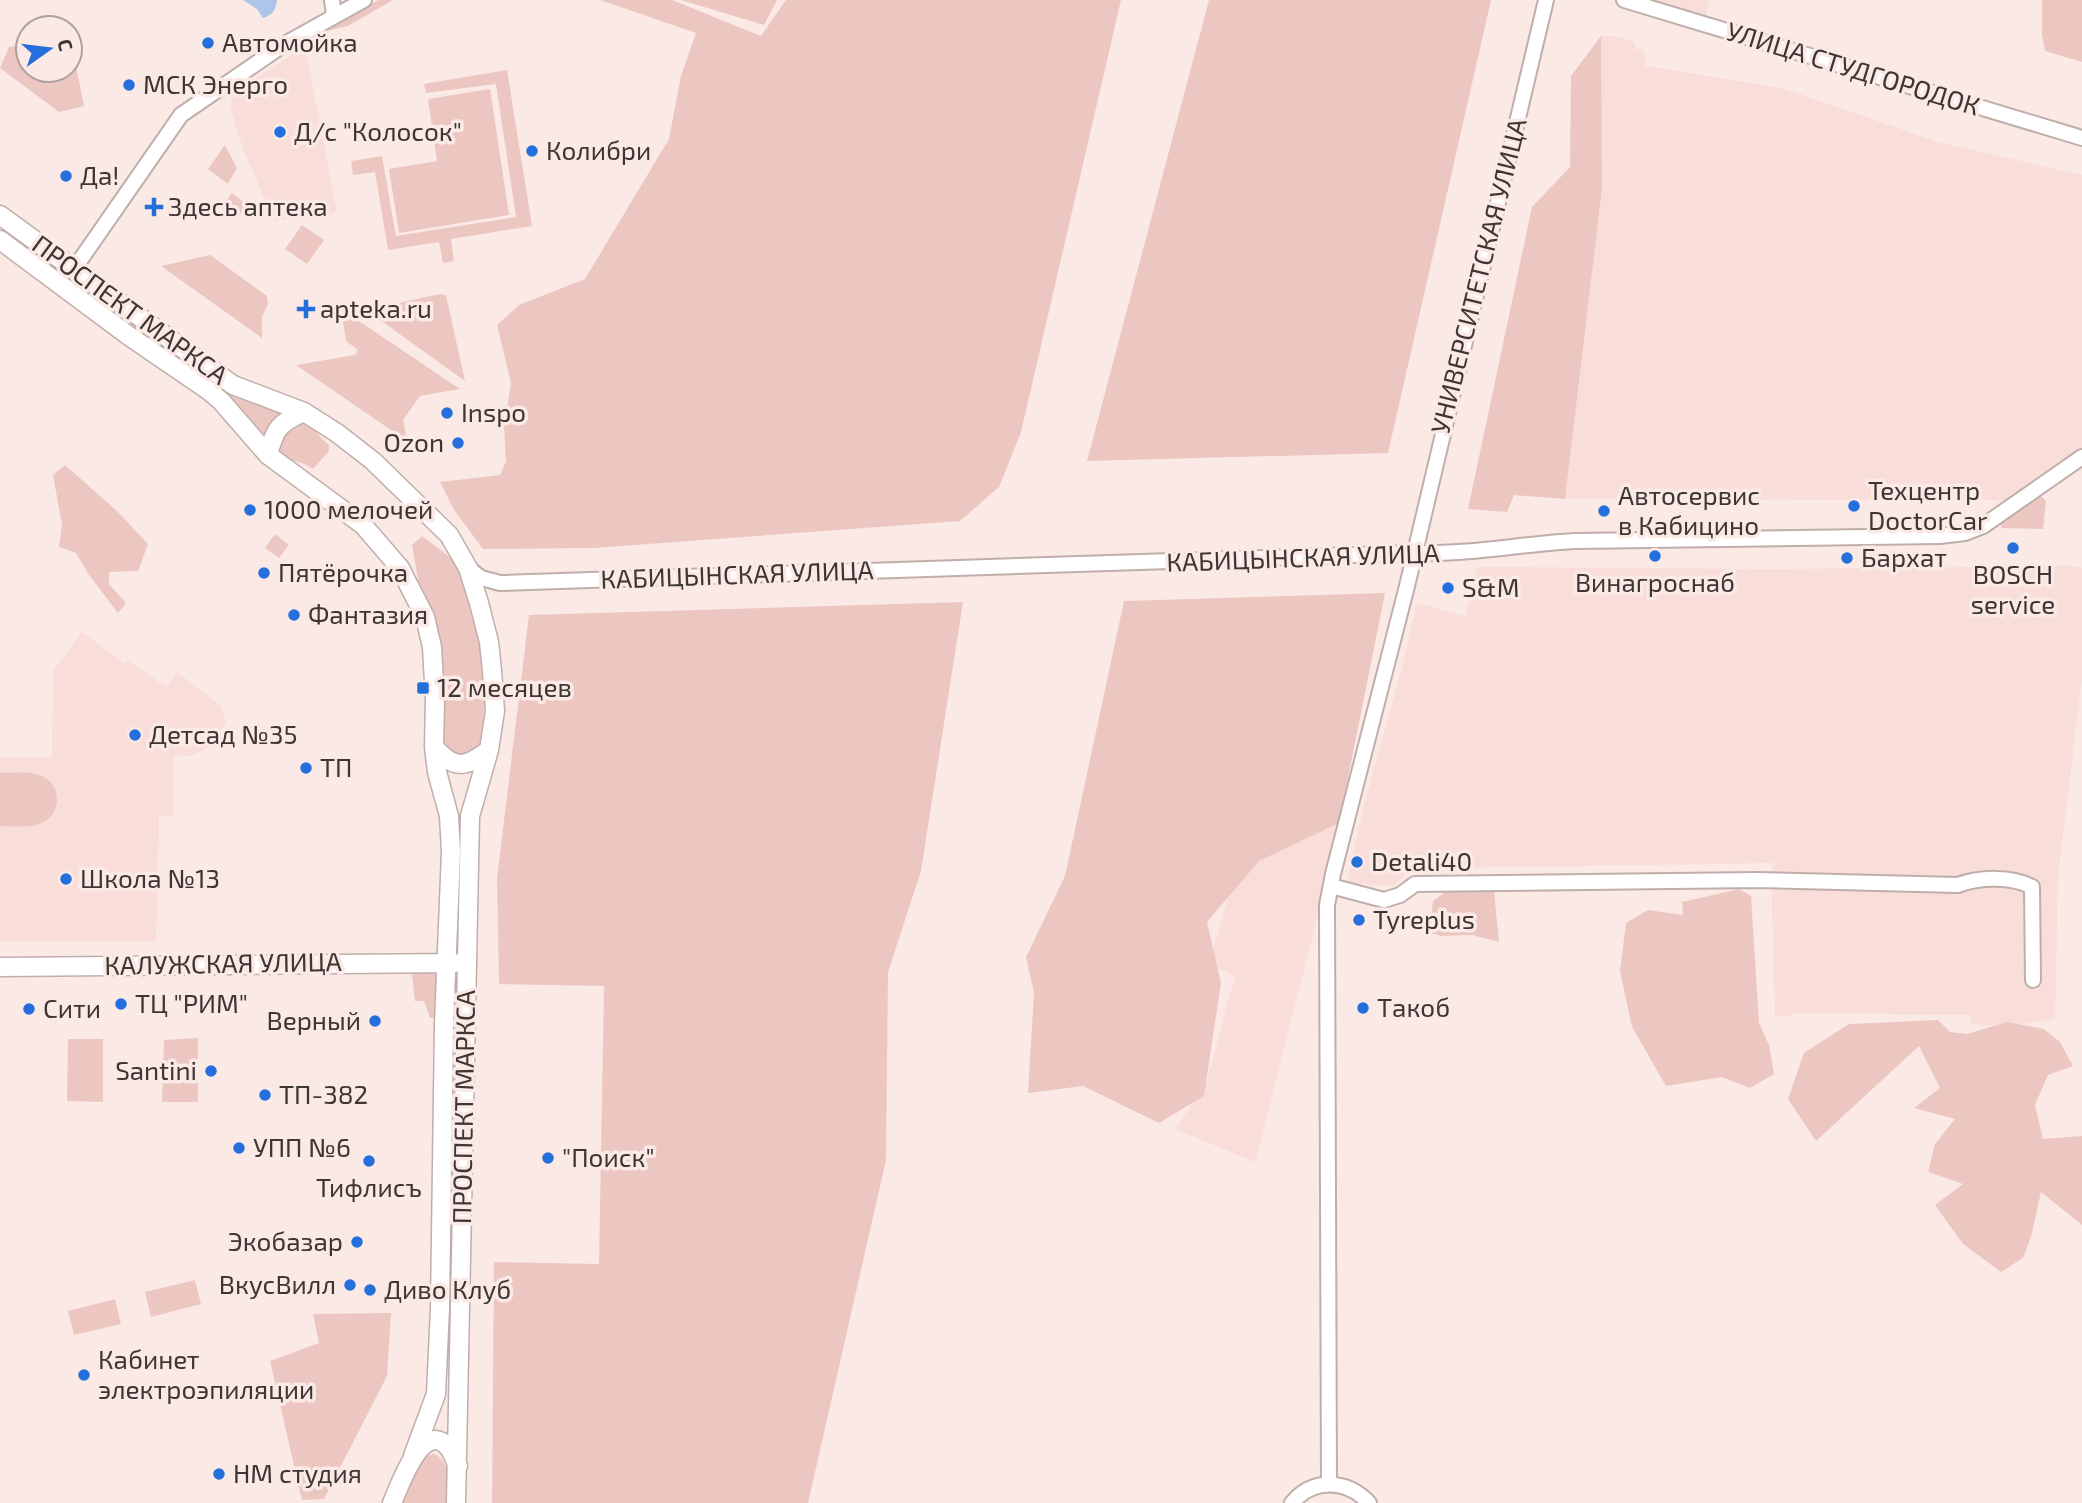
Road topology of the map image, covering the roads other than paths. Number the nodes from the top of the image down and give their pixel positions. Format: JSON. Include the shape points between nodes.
{"nodes":[{"id":1,"x":332,"y":0,"type":"edge"},
{"id":2,"x":364,"y":0,"type":"edge"},
{"id":3,"x":1546,"y":0,"type":"edge"},
{"id":4,"x":1624,"y":0,"type":"edge"},
{"id":5,"x":334,"y":16,"type":"junction"},
{"id":6,"x":2082,"y":138,"type":"edge"},
{"id":7,"x":0,"y":215,"type":"edge"},
{"id":8,"x":34,"y":239,"type":"junction"},
{"id":9,"x":0,"y":240,"type":"edge"},
{"id":10,"x":23,"y":257,"type":"junction"},
{"id":11,"x":74,"y":269,"type":"junction"},
{"id":12,"x":304,"y":412,"type":"junction"},
{"id":13,"x":268,"y":455,"type":"junction"},
{"id":14,"x":2082,"y":457,"type":"edge"},
{"id":15,"x":1413,"y":553,"type":"junction"},
{"id":16,"x":468,"y":568,"type":"junction"},
{"id":17,"x":500,"y":583,"type":"junction"},
{"id":18,"x":479,"y":603,"type":"junction"},
{"id":19,"x":434,"y":747,"type":"junction"},
{"id":20,"x":489,"y":750,"type":"junction"},
{"id":21,"x":1331,"y":886,"type":"junction"},
{"id":22,"x":446,"y":962,"type":"junction"},
{"id":23,"x":467,"y":963,"type":"junction"},
{"id":24,"x":0,"y":967,"type":"edge"},
{"id":25,"x":2033,"y":980,"type":"dead end"},
{"id":26,"x":413,"y":1456,"type":"junction"},
{"id":27,"x":458,"y":1466,"type":"junction"},
{"id":28,"x":1329,"y":1484,"type":"junction"},
{"id":29,"x":392,"y":1503,"type":"edge"},
{"id":30,"x":456,"y":1503,"type":"edge"},
{"id":31,"x":1292,"y":1503,"type":"edge"},
{"id":32,"x":1369,"y":1503,"type":"edge"}],
"edges":[{"from":1,"to":5,"type":"street"},
{"from":2,"to":5,"type":"street"},
{"from":3,"to":15,"type":"street","name":"УНИВЕРСИТЕТСКАЯ УЛИЦА"},
{"from":4,"to":6,"type":"street","name":"УЛИЦА СТУДГОРОДОК"},
{"from":5,"to":11,"type":"street","via":[[181,115]]},
{"from":7,"to":8,"type":"main road","name":"ПРОСПЕКТ МАРКСА"},
{"from":8,"to":10,"type":"main road"},
{"from":8,"to":11,"type":"main road","name":"ПРОСПЕКТ МАРКСА"},
{"from":9,"to":10,"type":"main road","name":"ПРОСПЕКТ МАРКСА"},
{"from":10,"to":13,"type":"main road","name":"ПРОСПЕКТ МАРКСА","via":[[208,390]]},
{"from":11,"to":12,"type":"main road","name":"ПРОСПЕКТ МАРКСА","via":[[233,385]]},
{"from":12,"to":13,"type":"main road","via":[[283,421]]},
{"from":12,"to":16,"type":"main road","name":"ПРОСПЕКТ МАРКСА","via":[[373,461],[421,505],[449,535]]},
{"from":13,"to":19,"type":"main road","name":"ПРОСПЕКТ МАРКСА","via":[[363,524],[400,568],[425,617],[432,647]]},
{"from":14,"to":15,"type":"street","name":"КАБИЦЫНСКАЯ УЛИЦА","via":[[1983,526],[1965,533],[1575,541]]},
{"from":15,"to":17,"type":"street","name":"КАБИЦЫНСКАЯ УЛИЦА"},
{"from":15,"to":21,"type":"street","name":"УНИВЕРСИТЕТСКАЯ УЛИЦА"},
{"from":16,"to":17,"type":"street","via":[[481,578]]},
{"from":16,"to":18,"type":"main road","name":"ПРОСПЕКТ МАРКСА"},
{"from":17,"to":18,"type":"street"},
{"from":18,"to":20,"type":"main road","name":"ПРОСПЕКТ МАРКСА","via":[[489,642],[495,711]]},
{"from":19,"to":20,"type":"main road","via":[[455,765],[474,761]]},
{"from":19,"to":22,"type":"main road","name":"ПРОСПЕКТ МАРКСА","via":[[449,816]]},
{"from":20,"to":23,"type":"main road","name":"ПРОСПЕКТ МАРКСА","via":[[471,816]]},
{"from":21,"to":25,"type":"street","via":[[1384,900],[1415,884],[1758,880],[1958,885],[1981,880],[2022,881],[2032,887]]},
{"from":21,"to":28,"type":"street","name":"УНИВЕРСИТЕТСКАЯ УЛИЦА","via":[[1327,905]]},
{"from":22,"to":23,"type":"main road","name":"КАЛУЖСКАЯ УЛИЦА"},
{"from":22,"to":24,"type":"main road","name":"КАЛУЖСКАЯ УЛИЦА"},
{"from":22,"to":26,"type":"main road","name":"ПРОСПЕКТ МАРКСА","via":[[436,1394]]},
{"from":23,"to":27,"type":"main road","name":"ПРОСПЕКТ МАРКСА"},
{"from":26,"to":27,"type":"main road","via":[[424,1444],[440,1442],[448,1446]]},
{"from":26,"to":29,"type":"main road","name":"ПРОСПЕКТ МАРКСА"},
{"from":27,"to":30,"type":"main road","name":"ПРОСПЕКТ МАРКСА"},
{"from":28,"to":31,"type":"street","via":[[1311,1488]]},
{"from":28,"to":32,"type":"street","via":[[1354,1490]]}]}
